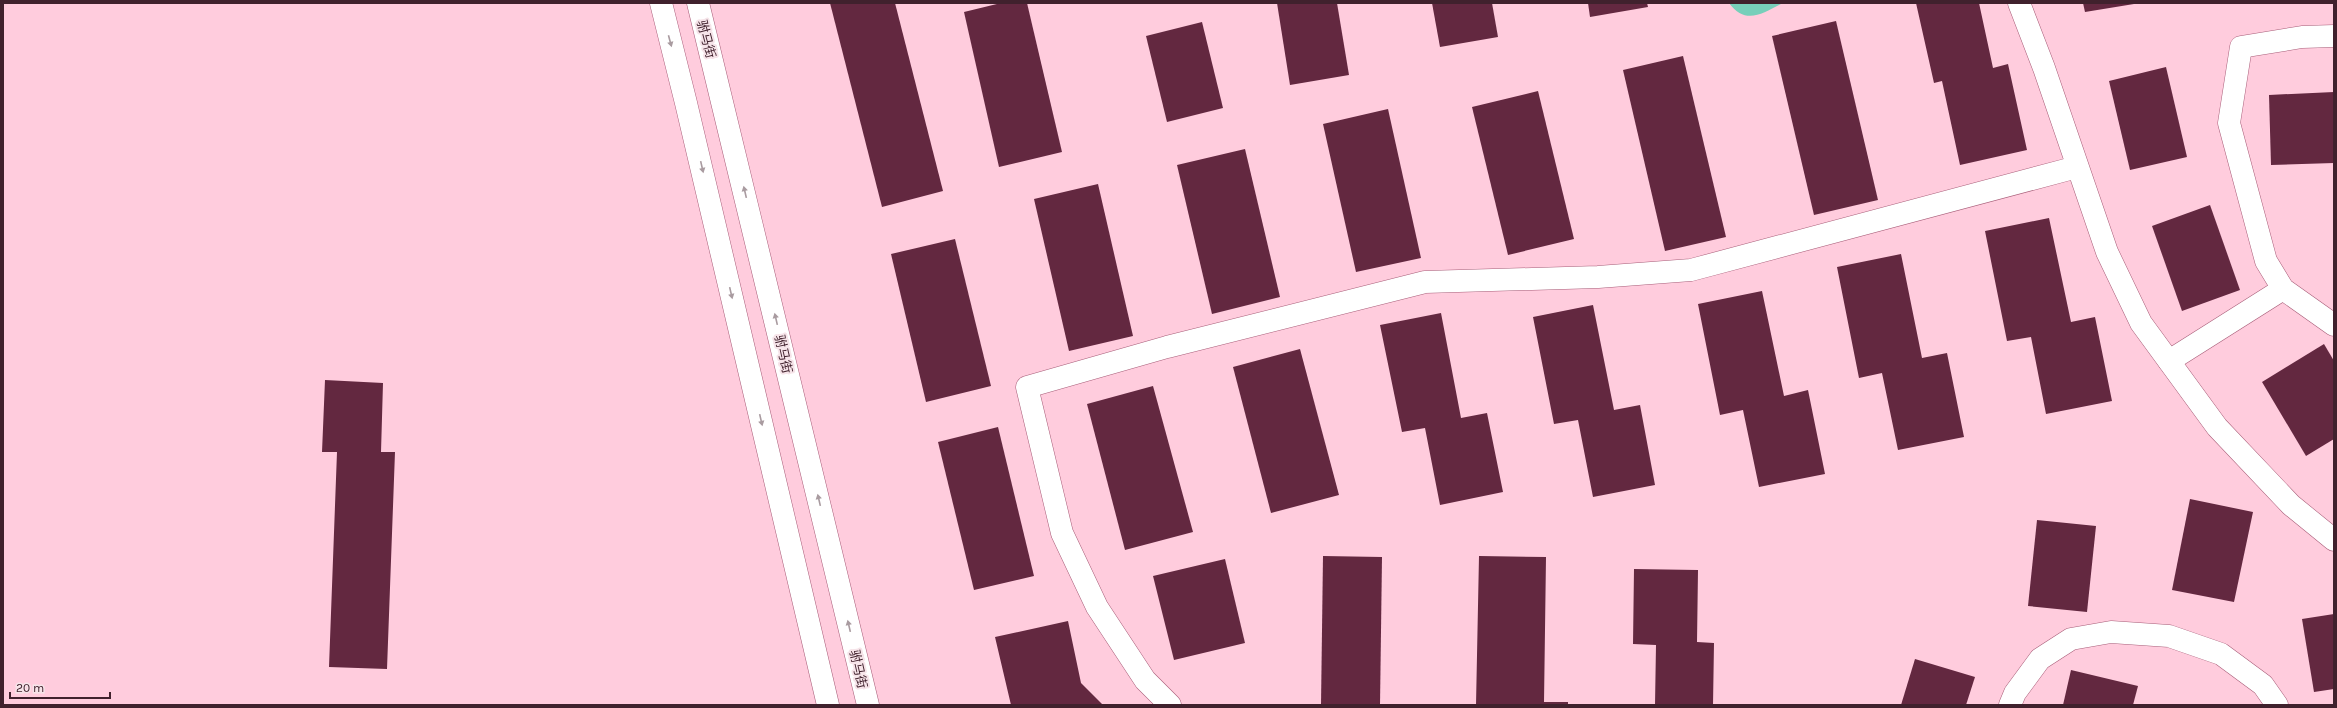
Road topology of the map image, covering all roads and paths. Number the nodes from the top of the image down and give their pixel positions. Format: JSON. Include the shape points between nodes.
{"nodes":[{"id":1,"x":661,"y":3,"type":"edge"},
{"id":2,"x":698,"y":3,"type":"edge"},
{"id":3,"x":2019,"y":3,"type":"edge"},
{"id":4,"x":2334,"y":36,"type":"edge"},
{"id":5,"x":2077,"y":167,"type":"junction"},
{"id":6,"x":2283,"y":289,"type":"junction"},
{"id":7,"x":2334,"y":325,"type":"edge"},
{"id":8,"x":2169,"y":361,"type":"junction"},
{"id":9,"x":2334,"y":540,"type":"edge"},
{"id":10,"x":828,"y":705,"type":"edge"},
{"id":11,"x":868,"y":705,"type":"edge"},
{"id":12,"x":1170,"y":705,"type":"edge"},
{"id":13,"x":2010,"y":705,"type":"edge"},
{"id":14,"x":2277,"y":705,"type":"edge"}],
"edges":[{"from":1,"to":10,"type":"main road","one_way":true},
{"from":11,"to":2,"type":"main road","name":"驸马街","one_way":true},
{"from":3,"to":5,"type":"main road"},
{"from":4,"to":6,"type":"main road","via":[[2302,37],[2241,47],[2229,123],[2266,261]]},
{"from":5,"to":8,"type":"main road","via":[[2107,252],[2141,322]]},
{"from":5,"to":12,"type":"main road","via":[[1691,270],[1425,282],[1167,347],[1026,387],[1062,533],[1097,607],[1144,680]]},
{"from":6,"to":7,"type":"main road"},
{"from":6,"to":8,"type":"main road"},
{"from":8,"to":9,"type":"main road","via":[[2217,427],[2291,505]]},
{"from":13,"to":14,"type":"main road","via":[[2015,693],[2040,659],[2071,639],[2111,632],[2169,636],[2221,654],[2263,685]]}]}
